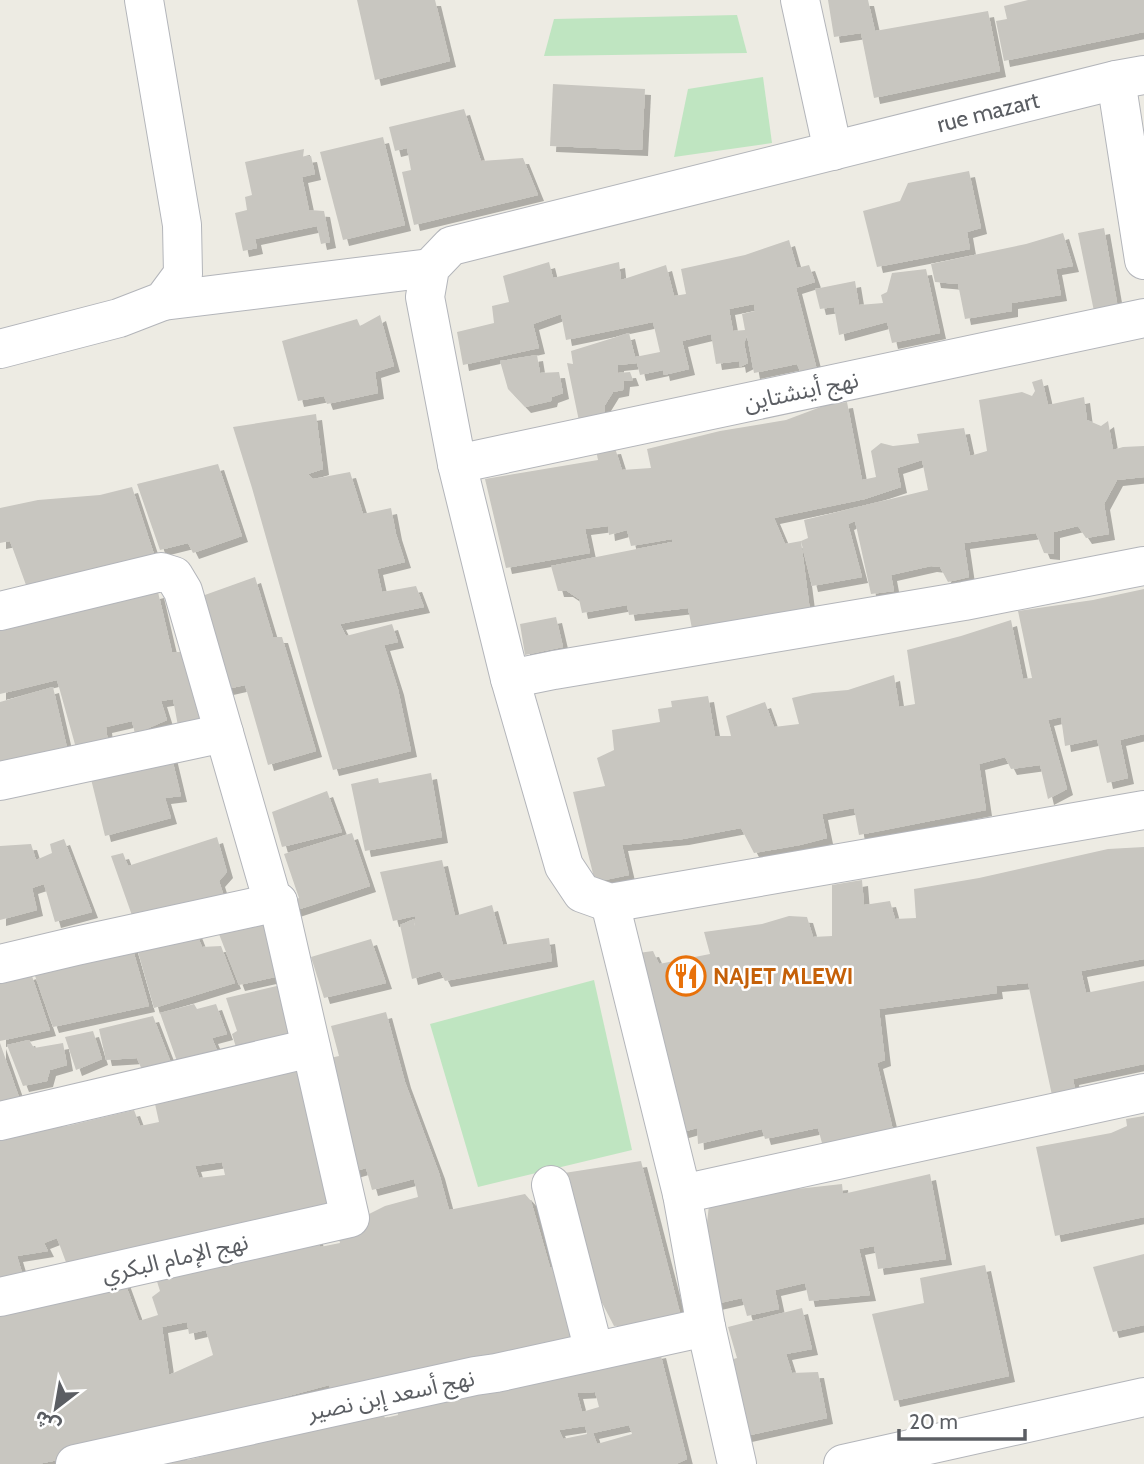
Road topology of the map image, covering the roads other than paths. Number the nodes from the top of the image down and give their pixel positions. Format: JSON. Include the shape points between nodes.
{"nodes":[{"id":1,"x":144,"y":0,"type":"edge"},
{"id":2,"x":800,"y":0,"type":"edge"},
{"id":3,"x":1130,"y":77,"type":"edge"},
{"id":4,"x":833,"y":151,"type":"junction"},
{"id":5,"x":1144,"y":260,"type":"edge"},
{"id":6,"x":430,"y":268,"type":"junction"},
{"id":7,"x":163,"y":301,"type":"junction"},
{"id":8,"x":1144,"y":318,"type":"edge"},
{"id":9,"x":0,"y":349,"type":"edge"},
{"id":10,"x":457,"y":464,"type":"junction"},
{"id":11,"x":1144,"y":566,"type":"edge"},
{"id":12,"x":0,"y":611,"type":"edge"},
{"id":13,"x":510,"y":679,"type":"junction"},
{"id":14,"x":224,"y":733,"type":"junction"},
{"id":15,"x":0,"y":781,"type":"edge"},
{"id":16,"x":1144,"y":810,"type":"edge"},
{"id":17,"x":278,"y":902,"type":"junction"},
{"id":18,"x":610,"y":903,"type":"junction"},
{"id":19,"x":0,"y":964,"type":"edge"},
{"id":20,"x":311,"y":1048,"type":"junction"},
{"id":21,"x":1144,"y":1093,"type":"edge"},
{"id":22,"x":0,"y":1121,"type":"edge"},
{"id":23,"x":551,"y":1185,"type":"dead end"},
{"id":24,"x":682,"y":1194,"type":"junction"},
{"id":25,"x":0,"y":1297,"type":"edge"},
{"id":26,"x":706,"y":1327,"type":"junction"},
{"id":27,"x":594,"y":1352,"type":"junction"},
{"id":28,"x":1144,"y":1397,"type":"edge"},
{"id":29,"x":75,"y":1464,"type":"edge"},
{"id":30,"x":737,"y":1464,"type":"edge"},
{"id":31,"x":844,"y":1464,"type":"edge"}],
"edges":[{"from":1,"to":7,"type":"street","via":[[182,225],[183,274]]},
{"from":2,"to":4,"type":"street"},
{"from":3,"to":4,"type":"street","name":"rue mazart"},
{"from":3,"to":5,"type":"street"},
{"from":4,"to":6,"type":"street","name":"rue mazart","via":[[451,246]]},
{"from":6,"to":7,"type":"street"},
{"from":6,"to":10,"type":"street","via":[[425,297]]},
{"from":7,"to":9,"type":"street","via":[[119,318]]},
{"from":8,"to":10,"type":"street","name":"نهج أينشتاين"},
{"from":10,"to":13,"type":"street"},
{"from":11,"to":13,"type":"street"},
{"from":12,"to":14,"type":"street","via":[[161,572],[174,576],[183,591]]},
{"from":13,"to":18,"type":"street","via":[[564,866],[582,893]]},
{"from":14,"to":15,"type":"street"},
{"from":14,"to":17,"type":"street","via":[[272,899]]},
{"from":16,"to":18,"type":"street"},
{"from":17,"to":19,"type":"street"},
{"from":17,"to":20,"type":"street"},
{"from":18,"to":24,"type":"street"},
{"from":20,"to":22,"type":"street"},
{"from":20,"to":25,"type":"street","name":"نهج الإمام البكري","via":[[350,1218]]},
{"from":21,"to":24,"type":"street"},
{"from":23,"to":27,"type":"street"},
{"from":24,"to":26,"type":"street"},
{"from":26,"to":27,"type":"street","name":"نهج أسعد إبن نصير"},
{"from":26,"to":30,"type":"street"},
{"from":27,"to":29,"type":"street","name":"نهج أسعد إبن نصير"},
{"from":28,"to":31,"type":"street"}]}
